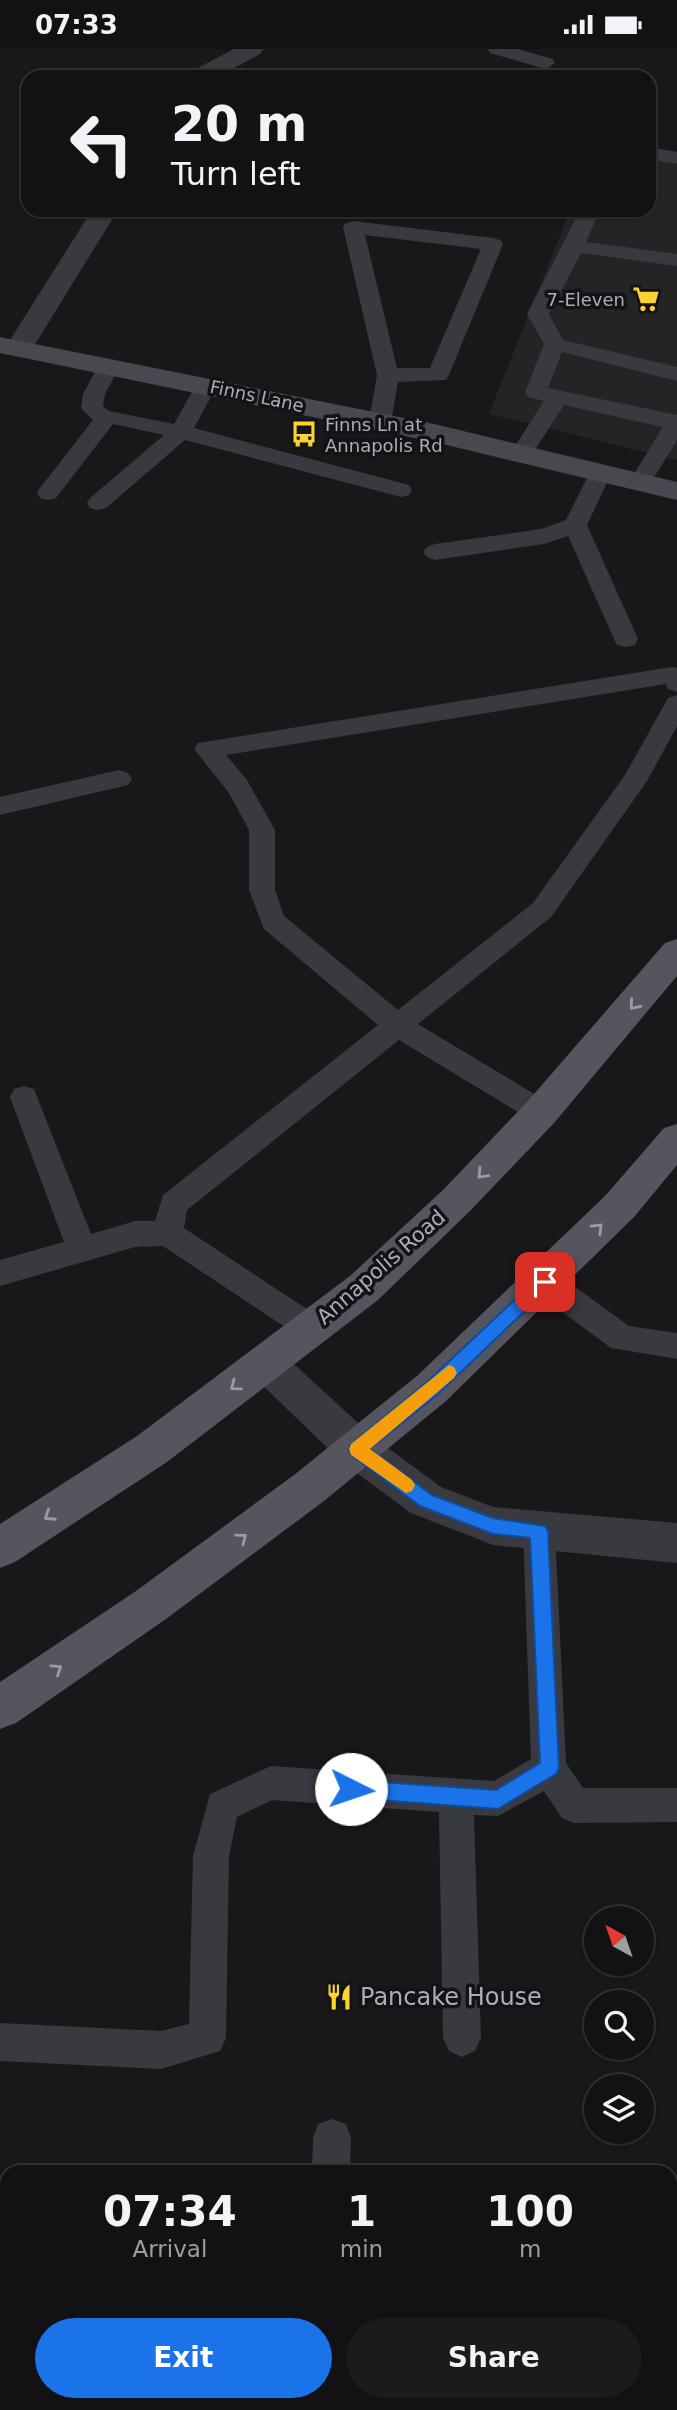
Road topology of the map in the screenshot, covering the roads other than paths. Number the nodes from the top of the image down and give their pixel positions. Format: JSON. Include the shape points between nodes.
{"nodes":[{"id":1,"x":252,"y":49,"type":"edge"},
{"id":2,"x":497,"y":49,"type":"edge"},
{"id":3,"x":546,"y":63,"type":"dead end"},
{"id":4,"x":210,"y":70,"type":"edge"},
{"id":5,"x":656,"y":154,"type":"edge"},
{"id":6,"x":677,"y":158,"type":"edge"},
{"id":7,"x":99,"y":217,"type":"edge"},
{"id":8,"x":587,"y":217,"type":"edge"},
{"id":9,"x":573,"y":246,"type":"junction"},
{"id":10,"x":677,"y":260,"type":"edge"},
{"id":11,"x":555,"y":344,"type":"junction"},
{"id":12,"x":10,"y":347,"type":"edge"},
{"id":13,"x":109,"y":366,"type":"junction"},
{"id":14,"x":677,"y":374,"type":"edge"},
{"id":15,"x":388,"y":375,"type":"junction"},
{"id":16,"x":206,"y":386,"type":"junction"},
{"id":17,"x":558,"y":398,"type":"junction"},
{"id":18,"x":105,"y":419,"type":"junction"},
{"id":19,"x":380,"y":422,"type":"junction"},
{"id":20,"x":677,"y":422,"type":"edge"},
{"id":21,"x":181,"y":432,"type":"junction"},
{"id":22,"x":522,"y":454,"type":"junction"},
{"id":23,"x":601,"y":473,"type":"junction"},
{"id":24,"x":640,"y":482,"type":"junction"},
{"id":25,"x":401,"y":490,"type":"dead end"},
{"id":26,"x":677,"y":491,"type":"edge"},
{"id":27,"x":48,"y":493,"type":"dead end"},
{"id":28,"x":98,"y":503,"type":"dead end"},
{"id":29,"x":575,"y":525,"type":"junction"},
{"id":30,"x":436,"y":552,"type":"dead end"},
{"id":31,"x":626,"y":639,"type":"dead end"},
{"id":32,"x":677,"y":683,"type":"edge"},
{"id":33,"x":677,"y":703,"type":"edge"},
{"id":34,"x":119,"y":779,"type":"dead end"},
{"id":35,"x":0,"y":806,"type":"edge"},
{"id":36,"x":677,"y":952,"type":"edge"},
{"id":37,"x":397,"y":1025,"type":"junction"},
{"id":38,"x":24,"y":1097,"type":"dead end"},
{"id":39,"x":541,"y":1112,"type":"junction"},
{"id":40,"x":677,"y":1139,"type":"edge"},
{"id":41,"x":168,"y":1233,"type":"junction"},
{"id":42,"x":82,"y":1250,"type":"junction"},
{"id":43,"x":0,"y":1273,"type":"edge"},
{"id":44,"x":545,"y":1282,"type":"junction"},
{"id":45,"x":311,"y":1328,"type":"junction"},
{"id":46,"x":677,"y":1346,"type":"edge"},
{"id":47,"x":266,"y":1363,"type":"junction"},
{"id":48,"x":357,"y":1449,"type":"junction"},
{"id":49,"x":539,"y":1531,"type":"junction"},
{"id":50,"x":677,"y":1543,"type":"edge"},
{"id":51,"x":0,"y":1548,"type":"edge"},
{"id":52,"x":0,"y":1708,"type":"edge"},
{"id":53,"x":549,"y":1768,"type":"junction"},
{"id":54,"x":456,"y":1797,"type":"junction"},
{"id":55,"x":677,"y":1805,"type":"edge"},
{"id":56,"x":462,"y":2038,"type":"dead end"},
{"id":57,"x":0,"y":2042,"type":"edge"}],
"edges":[{"from":1,"to":4,"type":"street"},
{"from":2,"to":3,"type":"lane"},
{"from":5,"to":6,"type":"lane"},
{"from":7,"to":12,"type":"street"},
{"from":8,"to":9,"type":"lane"},
{"from":9,"to":10,"type":"lane"},
{"from":9,"to":11,"type":"lane","via":[[538,314]]},
{"from":11,"to":14,"type":"lane"},
{"from":11,"to":17,"type":"lane","via":[[536,392]]},
{"from":12,"to":13,"type":"street","name":"Finns Lane"},
{"from":13,"to":16,"type":"street","name":"Finns Lane"},
{"from":13,"to":18,"type":"lane","via":[[92,401],[92,408]]},
{"from":15,"to":15,"type":"lane","via":[[353,227],[493,244],[438,375]]},
{"from":15,"to":19,"type":"lane"},
{"from":16,"to":19,"type":"street","name":"Finns Lane"},
{"from":16,"to":21,"type":"lane"},
{"from":17,"to":20,"type":"lane"},
{"from":17,"to":22,"type":"lane"},
{"from":18,"to":21,"type":"lane"},
{"from":18,"to":27,"type":"lane"},
{"from":19,"to":22,"type":"street","name":"Finns Lane"},
{"from":20,"to":24,"type":"lane"},
{"from":21,"to":25,"type":"lane"},
{"from":21,"to":28,"type":"lane"},
{"from":22,"to":23,"type":"street","name":"Finns Lane"},
{"from":23,"to":24,"type":"street","name":"Finns Lane"},
{"from":23,"to":29,"type":"lane"},
{"from":24,"to":26,"type":"street","name":"Finns Lane"},
{"from":29,"to":30,"type":"lane","via":[[544,536]]},
{"from":29,"to":31,"type":"lane"},
{"from":32,"to":37,"type":"lane","via":[[672,675],[207,749],[238,787],[262,830],[262,890],[273,922]]},
{"from":33,"to":37,"type":"lane","via":[[634,781],[542,910]]},
{"from":34,"to":35,"type":"lane"},
{"from":36,"to":39,"type":"main road","name":"Annapolis Road","one_way":true},
{"from":37,"to":39,"type":"lane"},
{"from":37,"to":41,"type":"lane","via":[[173,1204]]},
{"from":38,"to":42,"type":"lane"},
{"from":39,"to":45,"type":"main road","name":"Annapolis Road","one_way":true,"via":[[457,1200],[363,1288]]},
{"from":44,"to":40,"type":"main road","one_way":true,"via":[[620,1206]]},
{"from":41,"to":42,"type":"lane","via":[[135,1234]]},
{"from":41,"to":45,"type":"lane"},
{"from":42,"to":43,"type":"lane"},
{"from":44,"to":46,"type":"lane","via":[[622,1339]]},
{"from":44,"to":48,"type":"main road","via":[[432,1388]]},
{"from":45,"to":47,"type":"main road","name":"Annapolis Road"},
{"from":47,"to":48,"type":"street"},
{"from":47,"to":51,"type":"main road","name":"Annapolis Road","one_way":true,"via":[[152,1449]]},
{"from":48,"to":49,"type":"street","via":[[426,1500],[493,1526]]},
{"from":52,"to":48,"type":"main road","one_way":true,"via":[[151,1605]]},
{"from":49,"to":50,"type":"street"},
{"from":49,"to":53,"type":"lane"},
{"from":53,"to":54,"type":"lane","via":[[498,1799]]},
{"from":53,"to":55,"type":"lane","via":[[575,1806]]},
{"from":54,"to":56,"type":"lane"},
{"from":54,"to":57,"type":"lane","via":[[271,1783],[222,1806],[211,1856],[207,2038],[161,2050]]}]}
